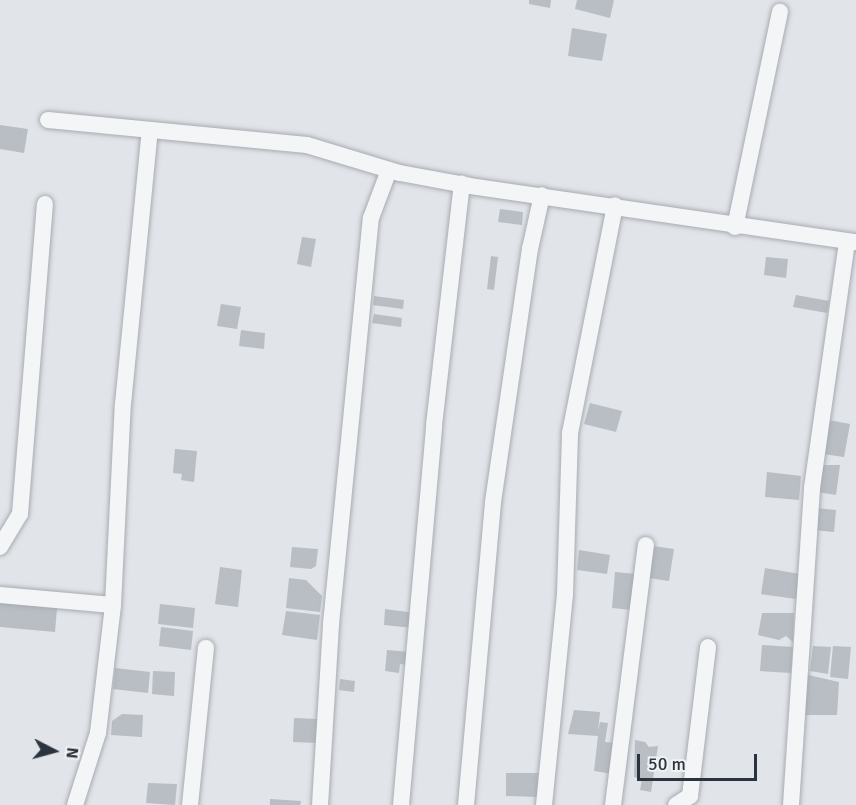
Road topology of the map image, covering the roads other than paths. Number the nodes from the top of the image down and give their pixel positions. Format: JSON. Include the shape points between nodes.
{"nodes":[{"id":1,"x":780,"y":12,"type":"dead end"},
{"id":2,"x":48,"y":120,"type":"dead end"},
{"id":3,"x":150,"y":131,"type":"junction"},
{"id":4,"x":389,"y":170,"type":"junction"},
{"id":5,"x":462,"y":184,"type":"junction"},
{"id":6,"x":542,"y":195,"type":"junction"},
{"id":7,"x":45,"y":204,"type":"dead end"},
{"id":8,"x":615,"y":205,"type":"junction"},
{"id":9,"x":735,"y":227,"type":"junction"},
{"id":10,"x":852,"y":242,"type":"edge"},
{"id":11,"x":646,"y":545,"type":"dead end"},
{"id":12,"x":0,"y":547,"type":"edge"},
{"id":13,"x":0,"y":595,"type":"edge"},
{"id":14,"x":112,"y":605,"type":"junction"},
{"id":15,"x":708,"y":646,"type":"dead end"},
{"id":16,"x":206,"y":648,"type":"dead end"},
{"id":17,"x":75,"y":805,"type":"edge"},
{"id":18,"x":190,"y":805,"type":"edge"},
{"id":19,"x":320,"y":805,"type":"edge"},
{"id":20,"x":402,"y":805,"type":"edge"},
{"id":21,"x":466,"y":805,"type":"edge"},
{"id":22,"x":544,"y":805,"type":"edge"},
{"id":23,"x":613,"y":805,"type":"edge"},
{"id":24,"x":676,"y":805,"type":"edge"},
{"id":25,"x":791,"y":805,"type":"edge"}],
"edges":[{"from":1,"to":9,"type":"street"},
{"from":2,"to":3,"type":"street"},
{"from":3,"to":4,"type":"street","via":[[307,145]]},
{"from":3,"to":14,"type":"street","via":[[123,404]]},
{"from":4,"to":5,"type":"street"},
{"from":4,"to":19,"type":"street","via":[[371,218],[331,624]]},
{"from":5,"to":6,"type":"street"},
{"from":5,"to":20,"type":"street","via":[[434,425]]},
{"from":6,"to":8,"type":"street"},
{"from":6,"to":21,"type":"street","via":[[530,249],[493,502]]},
{"from":7,"to":12,"type":"street","via":[[20,514]]},
{"from":8,"to":9,"type":"street"},
{"from":8,"to":22,"type":"street","via":[[570,432],[564,606]]},
{"from":9,"to":10,"type":"street"},
{"from":10,"to":25,"type":"street","via":[[812,488]]},
{"from":11,"to":23,"type":"street"},
{"from":13,"to":14,"type":"street"},
{"from":14,"to":17,"type":"street","via":[[98,733]]},
{"from":15,"to":24,"type":"street","via":[[690,796]]},
{"from":16,"to":18,"type":"street"}]}
